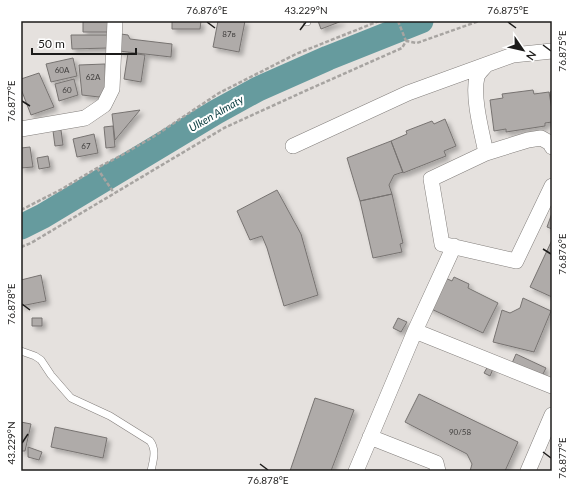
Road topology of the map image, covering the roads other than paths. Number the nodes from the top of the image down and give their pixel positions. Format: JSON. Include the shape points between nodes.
{"nodes":[{"id":1,"x":115,"y":21,"type":"edge"},
{"id":2,"x":552,"y":50,"type":"edge"},
{"id":3,"x":486,"y":65,"type":"junction"},
{"id":4,"x":21,"y":129,"type":"edge"},
{"id":5,"x":293,"y":146,"type":"dead end"},
{"id":6,"x":552,"y":147,"type":"edge"},
{"id":7,"x":486,"y":153,"type":"junction"},
{"id":8,"x":552,"y":186,"type":"edge"},
{"id":9,"x":549,"y":201,"type":"edge"},
{"id":10,"x":454,"y":246,"type":"junction"},
{"id":11,"x":415,"y":331,"type":"junction"},
{"id":12,"x":21,"y":351,"type":"edge"},
{"id":13,"x":552,"y":386,"type":"edge"},
{"id":14,"x":552,"y":414,"type":"edge"},
{"id":15,"x":370,"y":437,"type":"junction"},
{"id":16,"x":151,"y":471,"type":"edge"},
{"id":17,"x":356,"y":471,"type":"edge"},
{"id":18,"x":438,"y":471,"type":"edge"},
{"id":19,"x":528,"y":471,"type":"edge"}],
"edges":[{"from":1,"to":4,"type":"street","via":[[112,89],[104,104],[84,118]]},
{"from":2,"to":3,"type":"street","via":[[513,55]]},
{"from":3,"to":5,"type":"street","via":[[408,93]]},
{"from":3,"to":7,"type":"street","via":[[477,76],[475,90]]},
{"from":6,"to":7,"type":"street","via":[[541,138]]},
{"from":7,"to":10,"type":"street","via":[[431,179],[442,244]]},
{"from":8,"to":9,"type":"street"},
{"from":9,"to":10,"type":"street","via":[[516,261]]},
{"from":10,"to":11,"type":"street"},
{"from":11,"to":13,"type":"street"},
{"from":11,"to":15,"type":"street"},
{"from":12,"to":16,"type":"lane","via":[[41,360],[71,398],[110,416],[150,441],[155,450]]},
{"from":14,"to":19,"type":"street"},
{"from":15,"to":17,"type":"street"},
{"from":15,"to":18,"type":"street","via":[[436,463]]}]}
